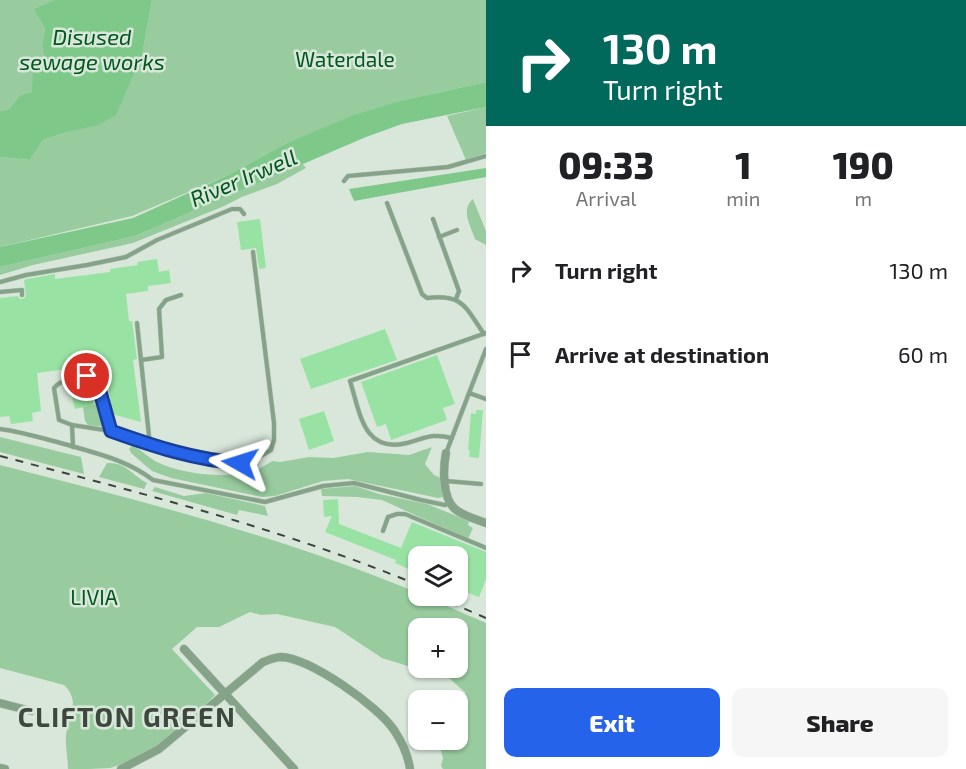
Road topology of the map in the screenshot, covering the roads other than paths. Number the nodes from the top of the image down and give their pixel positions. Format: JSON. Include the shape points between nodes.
{"nodes":[{"id":1,"x":486,"y":156,"type":"edge"},
{"id":2,"x":344,"y":181,"type":"dead end"},
{"id":3,"x":387,"y":202,"type":"dead end"},
{"id":4,"x":244,"y":214,"type":"dead end"},
{"id":5,"x":433,"y":219,"type":"dead end"},
{"id":6,"x":457,"y":230,"type":"dead end"},
{"id":7,"x":439,"y":237,"type":"junction"},
{"id":8,"x":253,"y":252,"type":"dead end"},
{"id":9,"x":0,"y":282,"type":"edge"},
{"id":10,"x":0,"y":292,"type":"edge"},
{"id":11,"x":22,"y":295,"type":"dead end"},
{"id":12,"x":181,"y":295,"type":"dead end"},
{"id":13,"x":456,"y":299,"type":"junction"},
{"id":14,"x":137,"y":323,"type":"dead end"},
{"id":15,"x":485,"y":334,"type":"edge"},
{"id":16,"x":486,"y":349,"type":"edge"},
{"id":17,"x":141,"y":360,"type":"junction"},
{"id":18,"x":469,"y":393,"type":"junction"},
{"id":19,"x":486,"y":399,"type":"edge"},
{"id":20,"x":72,"y":425,"type":"junction"},
{"id":21,"x":0,"y":429,"type":"edge"},
{"id":22,"x":111,"y":431,"type":"junction"},
{"id":23,"x":452,"y":438,"type":"junction"},
{"id":24,"x":150,"y":445,"type":"junction"},
{"id":25,"x":73,"y":447,"type":"junction"},
{"id":26,"x":446,"y":453,"type":"joint"},
{"id":27,"x":446,"y":481,"type":"junction"},
{"id":28,"x":481,"y":484,"type":"dead end"},
{"id":29,"x":450,"y":503,"type":"junction"},
{"id":30,"x":486,"y":523,"type":"edge"},
{"id":31,"x":383,"y":531,"type":"dead end"},
{"id":32,"x":486,"y":548,"type":"edge"},
{"id":33,"x":184,"y":649,"type":"dead end"},
{"id":34,"x":225,"y":693,"type":"junction"},
{"id":35,"x":0,"y":703,"type":"edge"},
{"id":36,"x":31,"y":711,"type":"dead end"},
{"id":37,"x":0,"y":768,"type":"edge"},
{"id":38,"x":4,"y":769,"type":"edge"},
{"id":39,"x":121,"y":769,"type":"edge"},
{"id":40,"x":294,"y":769,"type":"edge"},
{"id":41,"x":410,"y":769,"type":"edge"}],
"edges":[{"from":1,"to":2,"type":"lane","via":[[448,167],[348,176]]},
{"from":3,"to":13,"type":"lane","via":[[422,294],[427,298]]},
{"from":4,"to":9,"type":"lane","via":[[232,209],[126,257]]},
{"from":5,"to":7,"type":"lane"},
{"from":6,"to":7,"type":"lane"},
{"from":7,"to":13,"type":"lane","via":[[459,291]]},
{"from":8,"to":24,"type":"lane","via":[[274,423],[271,450],[240,463]]},
{"from":10,"to":11,"type":"lane","via":[[21,290]]},
{"from":12,"to":17,"type":"lane","via":[[166,300],[159,309],[162,357]]},
{"from":13,"to":15,"type":"lane"},
{"from":14,"to":17,"type":"lane"},
{"from":15,"to":23,"type":"lane","via":[[350,381],[366,432],[379,442],[404,443],[438,434]]},
{"from":16,"to":18,"type":"lane"},
{"from":17,"to":24,"type":"lane"},
{"from":18,"to":19,"type":"lane"},
{"from":18,"to":23,"type":"lane"},
{"from":20,"to":22,"type":"lane"},
{"from":20,"to":22,"type":"lane","via":[[58,418],[54,388],[61,382],[91,376],[97,381]]},
{"from":20,"to":25,"type":"lane"},
{"from":21,"to":25,"type":"lane"},
{"from":22,"to":24,"type":"lane"},
{"from":23,"to":26,"type":"lane"},
{"from":25,"to":29,"type":"lane","via":[[119,460],[153,480],[265,502],[322,486],[354,483]]},
{"from":26,"to":27,"type":"street"},
{"from":27,"to":28,"type":"lane"},
{"from":27,"to":29,"type":"street"},
{"from":29,"to":30,"type":"street","via":[[456,511]]},
{"from":31,"to":32,"type":"lane","via":[[388,517],[405,514]]},
{"from":33,"to":34,"type":"street"},
{"from":34,"to":39,"type":"street","via":[[159,749]]},
{"from":34,"to":40,"type":"street"},
{"from":34,"to":41,"type":"street","via":[[263,662],[282,657],[300,662],[331,677],[383,718],[401,742]]},
{"from":35,"to":36,"type":"street"},
{"from":37,"to":38,"type":"street"}]}
